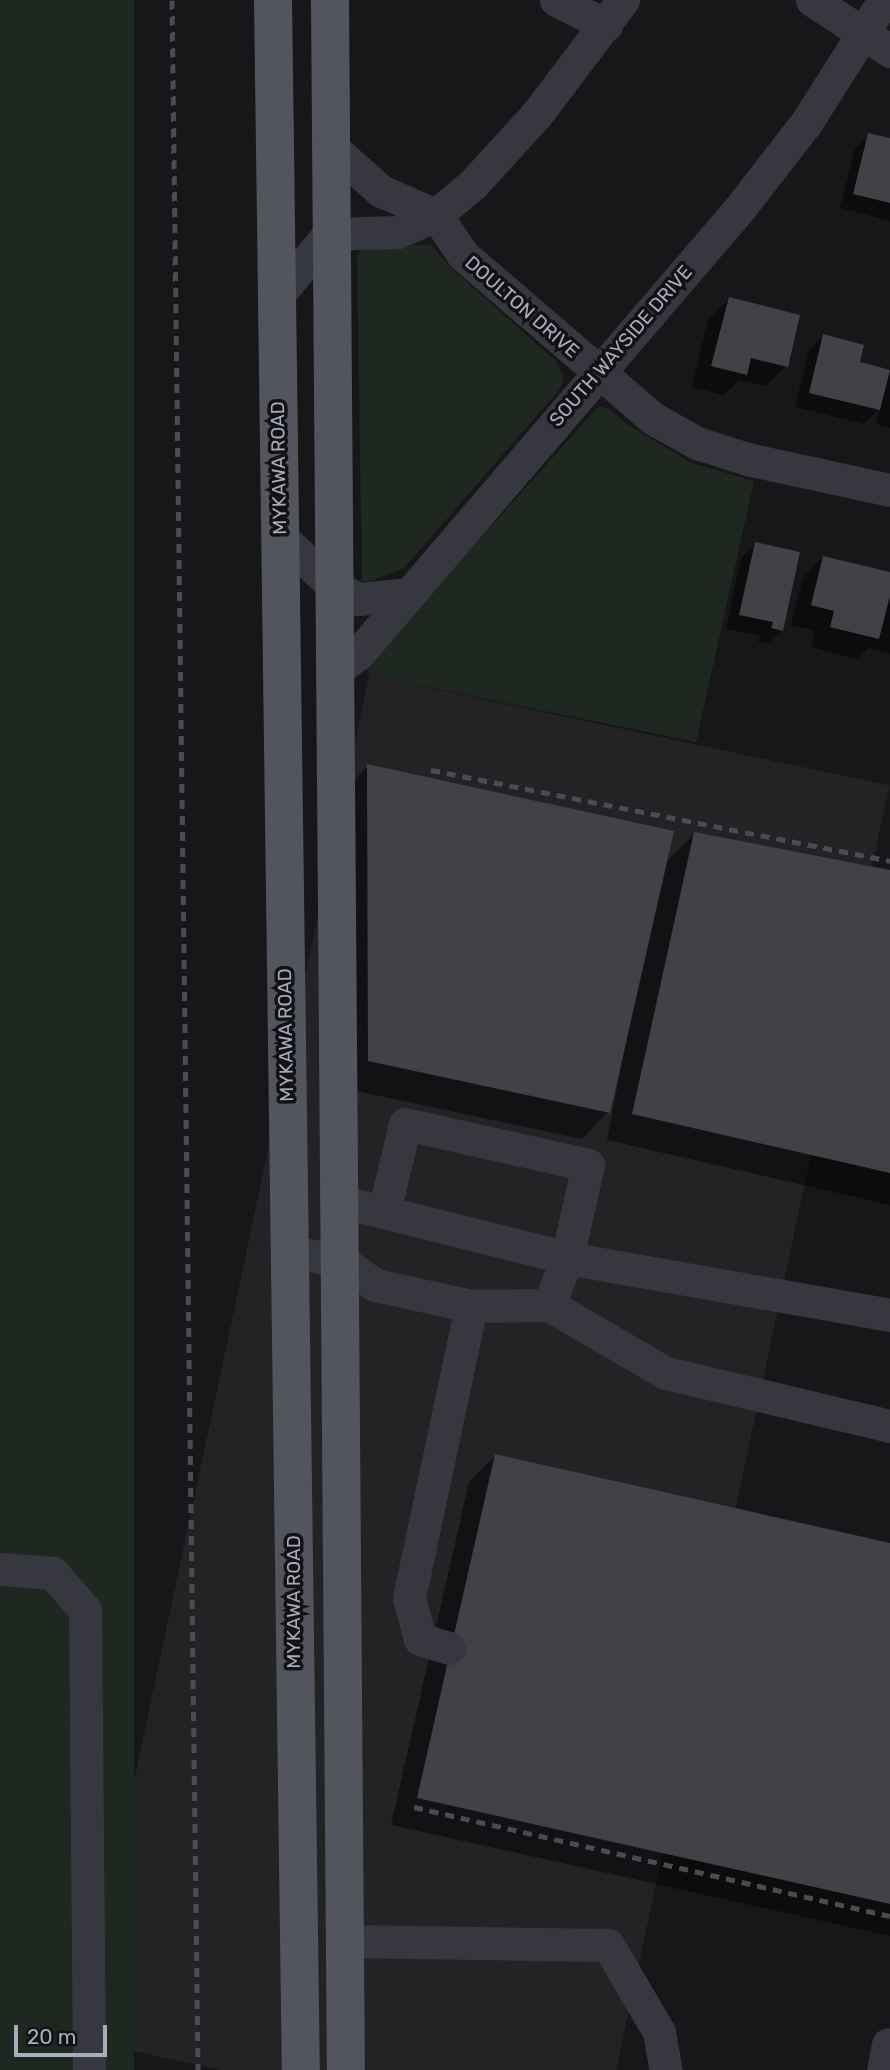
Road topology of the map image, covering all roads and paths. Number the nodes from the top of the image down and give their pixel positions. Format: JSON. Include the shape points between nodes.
{"nodes":[{"id":1,"x":273,"y":0,"type":"edge"},
{"id":2,"x":330,"y":0,"type":"edge"},
{"id":3,"x":556,"y":0,"type":"edge"},
{"id":4,"x":812,"y":0,"type":"edge"},
{"id":5,"x":884,"y":0,"type":"edge"},
{"id":6,"x":614,"y":13,"type":"edge"},
{"id":7,"x":878,"y":42,"type":"edge"},
{"id":8,"x":328,"y":144,"type":"junction"},
{"id":9,"x":436,"y":215,"type":"junction"},
{"id":10,"x":329,"y":234,"type":"junction"},
{"id":11,"x":276,"y":297,"type":"junction"},
{"id":12,"x":598,"y":373,"type":"junction"},
{"id":13,"x":890,"y":491,"type":"edge"},
{"id":14,"x":280,"y":536,"type":"junction"},
{"id":15,"x":333,"y":586,"type":"junction"},
{"id":16,"x":408,"y":594,"type":"junction"},
{"id":17,"x":334,"y":672,"type":"junction"},
{"id":18,"x":340,"y":1201,"type":"junction"},
{"id":19,"x":384,"y":1212,"type":"junction"},
{"id":20,"x":291,"y":1252,"type":"junction"},
{"id":21,"x":567,"y":1258,"type":"junction"},
{"id":22,"x":342,"y":1261,"type":"junction"},
{"id":23,"x":549,"y":1305,"type":"junction"},
{"id":24,"x":471,"y":1306,"type":"junction"},
{"id":25,"x":890,"y":1315,"type":"edge"},
{"id":26,"x":890,"y":1426,"type":"edge"},
{"id":27,"x":0,"y":1569,"type":"edge"},
{"id":28,"x":449,"y":1648,"type":"dead end"},
{"id":29,"x":346,"y":1941,"type":"junction"},
{"id":30,"x":89,"y":2070,"type":"edge"},
{"id":31,"x":301,"y":2070,"type":"edge"},
{"id":32,"x":346,"y":2070,"type":"edge"},
{"id":33,"x":666,"y":2070,"type":"edge"}],
"edges":[{"from":1,"to":11,"type":"main road","name":"MYKAWA ROAD"},
{"from":2,"to":8,"type":"main road"},
{"from":3,"to":6,"type":"street"},
{"from":4,"to":7,"type":"street"},
{"from":5,"to":7,"type":"street","name":"SOUTH WAYSIDE DRIVE"},
{"from":6,"to":9,"type":"street","via":[[537,114],[473,184]]},
{"from":7,"to":12,"type":"street","name":"SOUTH WAYSIDE DRIVE"},
{"from":8,"to":9,"type":"street","via":[[381,191]]},
{"from":8,"to":10,"type":"main road"},
{"from":9,"to":10,"type":"street","via":[[398,232]]},
{"from":9,"to":12,"type":"street","name":"DOULTON DRIVE","via":[[463,255]]},
{"from":10,"to":11,"type":"street"},
{"from":10,"to":15,"type":"main road"},
{"from":11,"to":14,"type":"main road","name":"MYKAWA ROAD"},
{"from":12,"to":13,"type":"street","name":"DOULTON DRIVE","via":[[654,419],[697,443]]},
{"from":12,"to":16,"type":"street","name":"SOUTH WAYSIDE DRIVE"},
{"from":14,"to":15,"type":"street"},
{"from":14,"to":20,"type":"main road","name":"MYKAWA ROAD"},
{"from":15,"to":16,"type":"street","via":[[359,599]]},
{"from":15,"to":17,"type":"main road"},
{"from":16,"to":17,"type":"street","name":"SOUTH WAYSIDE DRIVE","via":[[358,654]]},
{"from":17,"to":18,"type":"main road"},
{"from":18,"to":19,"type":"street"},
{"from":18,"to":22,"type":"main road"},
{"from":19,"to":21,"type":"street"},
{"from":19,"to":21,"type":"street","via":[[405,1124],[588,1165]]},
{"from":20,"to":22,"type":"street"},
{"from":20,"to":31,"type":"main road","name":"MYKAWA ROAD"},
{"from":21,"to":23,"type":"street"},
{"from":21,"to":25,"type":"street"},
{"from":22,"to":24,"type":"street","via":[[375,1285]]},
{"from":22,"to":29,"type":"main road"},
{"from":23,"to":24,"type":"street"},
{"from":23,"to":26,"type":"street","via":[[666,1373]]},
{"from":24,"to":28,"type":"street","via":[[408,1598],[420,1639]]},
{"from":27,"to":30,"type":"street","via":[[53,1573],[85,1610]]},
{"from":29,"to":32,"type":"main road"},
{"from":29,"to":33,"type":"street","via":[[608,1945],[659,2032]]}]}
